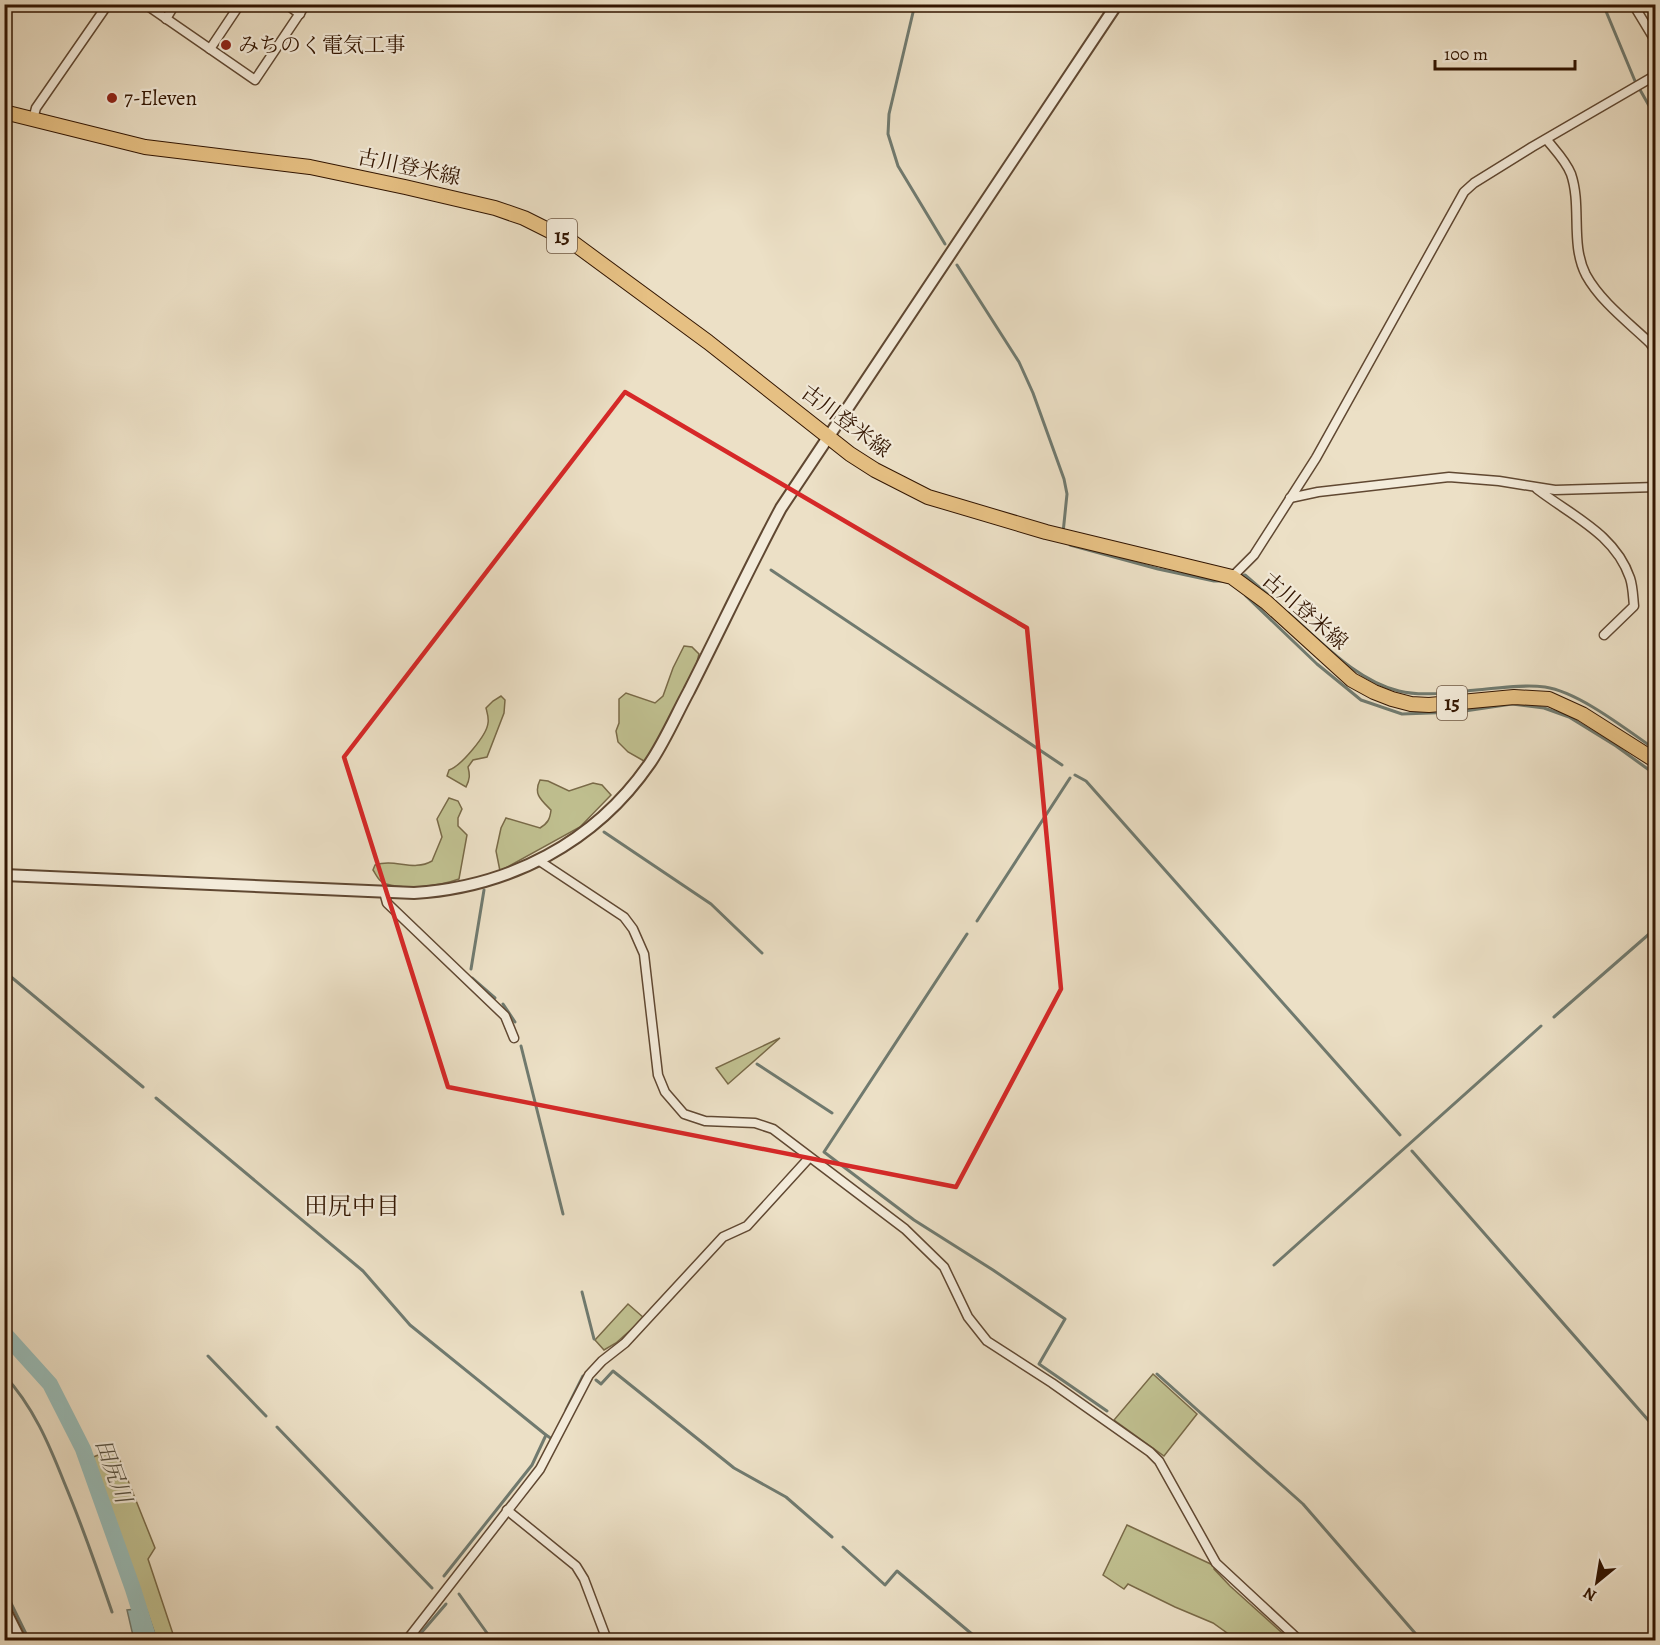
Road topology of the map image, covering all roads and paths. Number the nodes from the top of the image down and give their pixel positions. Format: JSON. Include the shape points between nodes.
{"nodes":[{"id":1,"x":108,"y":4,"type":"edge"},
{"id":2,"x":145,"y":4,"type":"edge"},
{"id":3,"x":175,"y":4,"type":"edge"},
{"id":4,"x":240,"y":4,"type":"edge"},
{"id":5,"x":286,"y":4,"type":"edge"},
{"id":6,"x":306,"y":4,"type":"edge"},
{"id":7,"x":1117,"y":4,"type":"edge"},
{"id":8,"x":1633,"y":4,"type":"edge"},
{"id":9,"x":300,"y":14,"type":"junction"},
{"id":10,"x":166,"y":19,"type":"junction"},
{"id":11,"x":1656,"y":42,"type":"edge"},
{"id":12,"x":210,"y":49,"type":"junction"},
{"id":13,"x":1656,"y":75,"type":"edge"},
{"id":14,"x":4,"y":112,"type":"edge"},
{"id":15,"x":33,"y":119,"type":"junction"},
{"id":16,"x":1547,"y":140,"type":"junction"},
{"id":17,"x":1656,"y":352,"type":"edge"},
{"id":18,"x":829,"y":437,"type":"junction"},
{"id":19,"x":1534,"y":487,"type":"junction"},
{"id":20,"x":1656,"y":487,"type":"edge"},
{"id":21,"x":1290,"y":498,"type":"junction"},
{"id":22,"x":1232,"y":577,"type":"junction"},
{"id":23,"x":1604,"y":635,"type":"dead end"},
{"id":24,"x":1656,"y":761,"type":"edge"},
{"id":25,"x":538,"y":860,"type":"junction"},
{"id":26,"x":4,"y":875,"type":"edge"},
{"id":27,"x":384,"y":892,"type":"junction"},
{"id":28,"x":514,"y":1038,"type":"dead end"},
{"id":29,"x":809,"y":1158,"type":"junction"},
{"id":30,"x":507,"y":1510,"type":"junction"},
{"id":31,"x":4,"y":1608,"type":"edge"},
{"id":32,"x":20,"y":1641,"type":"edge"},
{"id":33,"x":407,"y":1641,"type":"edge"},
{"id":34,"x":607,"y":1641,"type":"edge"},
{"id":35,"x":1299,"y":1641,"type":"edge"}],
"edges":[{"from":1,"to":15,"type":"street","via":[[36,108]]},
{"from":2,"to":10,"type":"street"},
{"from":3,"to":10,"type":"street"},
{"from":4,"to":12,"type":"street"},
{"from":5,"to":9,"type":"street"},
{"from":6,"to":9,"type":"street"},
{"from":7,"to":18,"type":"street"},
{"from":8,"to":11,"type":"street"},
{"from":9,"to":12,"type":"street","via":[[255,80]]},
{"from":10,"to":12,"type":"street"},
{"from":13,"to":16,"type":"street"},
{"from":14,"to":15,"type":"main road","name":"古川登米線","number":"15"},
{"from":15,"to":18,"type":"main road","name":"古川登米線","number":"15","via":[[145,147],[310,167],[495,208],[524,218],[572,242]]},
{"from":16,"to":17,"type":"street","via":[[1571,174],[1578,252],[1585,273],[1599,294]]},
{"from":16,"to":21,"type":"street","via":[[1464,192]]},
{"from":18,"to":22,"type":"main road","name":"古川登米線","number":"15","via":[[875,470],[928,497],[1046,532]]},
{"from":18,"to":25,"type":"street","via":[[781,508],[650,763],[588,830]]},
{"from":19,"to":20,"type":"street"},
{"from":19,"to":21,"type":"street","via":[[1449,477]]},
{"from":19,"to":23,"type":"street","via":[[1599,531],[1621,558],[1631,580],[1634,606]]},
{"from":21,"to":22,"type":"street","via":[[1254,555]]},
{"from":22,"to":24,"type":"main road","name":"古川登米線","number":"15","via":[[1266,602],[1352,680],[1374,692],[1411,704],[1429,705],[1514,697],[1549,699],[1582,714]]},
{"from":25,"to":27,"type":"street","via":[[488,881],[462,887]]},
{"from":25,"to":29,"type":"street","via":[[624,917],[633,929],[644,954],[658,1075],[665,1092],[684,1114],[705,1121],[764,1125]]},
{"from":26,"to":27,"type":"street"},
{"from":27,"to":28,"type":"street","via":[[387,903],[505,1016]]},
{"from":29,"to":30,"type":"street","via":[[747,1226],[723,1237],[631,1337],[589,1375],[540,1469]]},
{"from":29,"to":35,"type":"street","via":[[905,1229],[944,1267],[968,1317],[987,1341],[1150,1452],[1159,1461],[1216,1563]]},
{"from":30,"to":33,"type":"street"},
{"from":30,"to":34,"type":"street","via":[[576,1566]]},
{"from":31,"to":32,"type":"street"}]}
